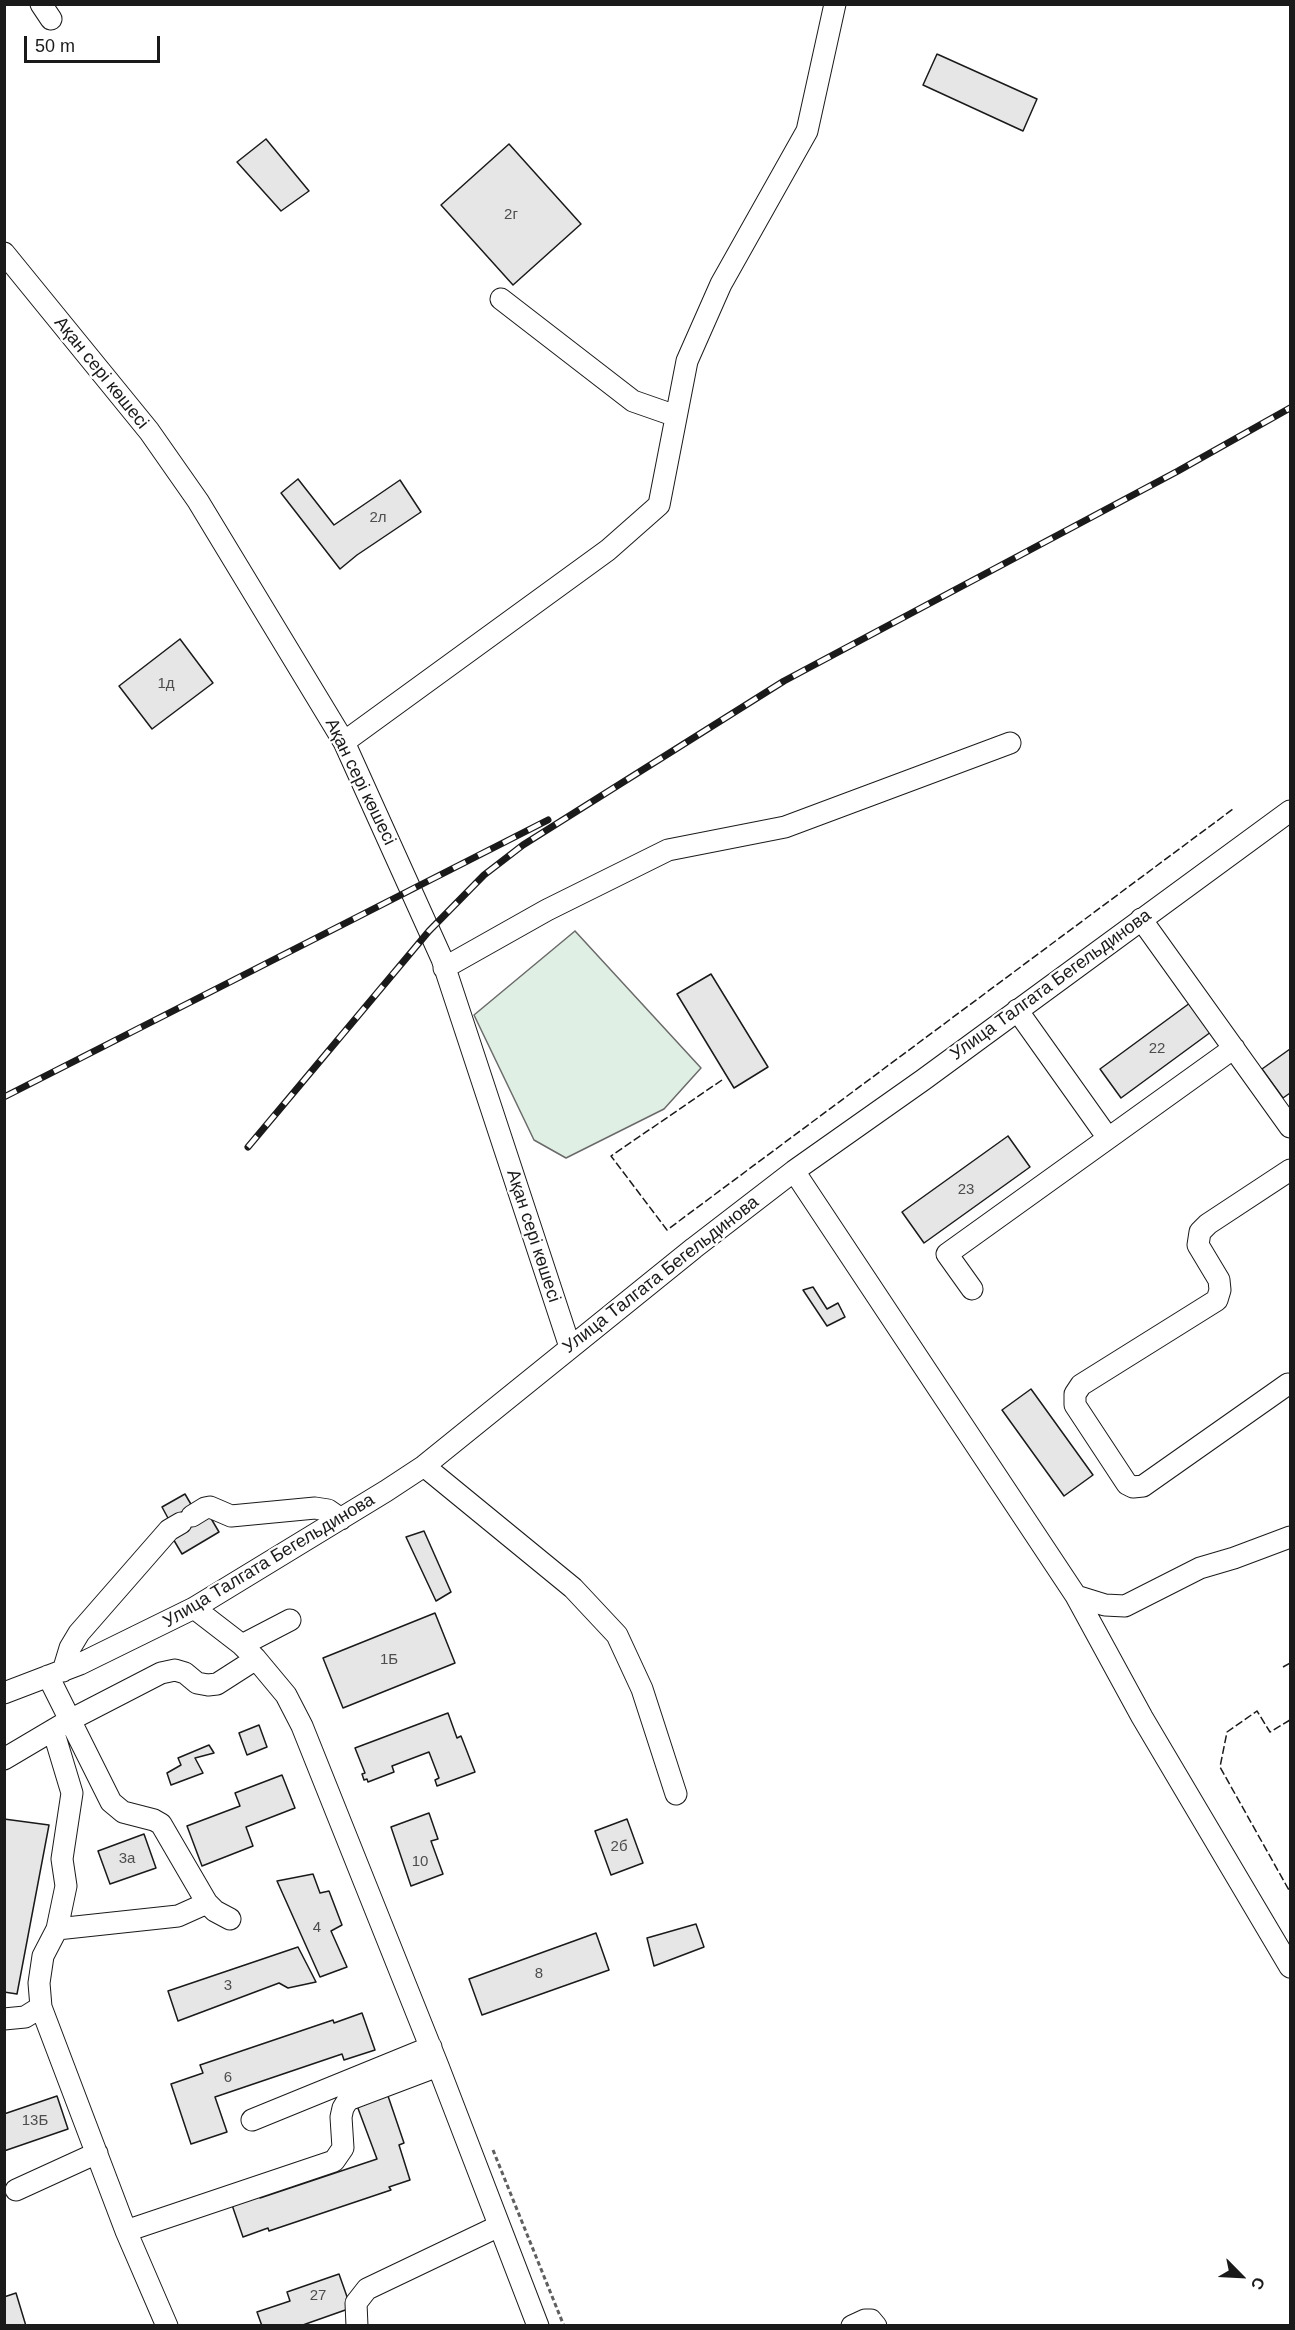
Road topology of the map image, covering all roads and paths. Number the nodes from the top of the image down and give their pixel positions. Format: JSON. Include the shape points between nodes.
{"nodes":[{"id":1,"x":835,"y":4,"type":"edge"},
{"id":2,"x":4,"y":254,"type":"edge"},
{"id":3,"x":501,"y":299,"type":"dead end"},
{"id":4,"x":676,"y":416,"type":"junction"},
{"id":5,"x":344,"y":742,"type":"junction"},
{"id":6,"x":1010,"y":743,"type":"dead end"},
{"id":7,"x":1290,"y":811,"type":"edge"},
{"id":8,"x":1141,"y":919,"type":"junction"},
{"id":9,"x":444,"y":968,"type":"junction"},
{"id":10,"x":1017,"y":1010,"type":"junction"},
{"id":11,"x":1234,"y":1048,"type":"junction"},
{"id":12,"x":1290,"y":1127,"type":"edge"},
{"id":13,"x":1108,"y":1138,"type":"junction"},
{"id":14,"x":1290,"y":1170,"type":"edge"},
{"id":15,"x":794,"y":1172,"type":"junction"},
{"id":16,"x":972,"y":1289,"type":"dead end"},
{"id":17,"x":570,"y":1347,"type":"junction"},
{"id":18,"x":1288,"y":1384,"type":"dead end"},
{"id":19,"x":424,"y":1466,"type":"junction"},
{"id":20,"x":342,"y":1519,"type":"junction"},
{"id":21,"x":1290,"y":1536,"type":"edge"},
{"id":22,"x":1076,"y":1596,"type":"junction"},
{"id":23,"x":194,"y":1608,"type":"junction"},
{"id":24,"x":290,"y":1620,"type":"dead end"},
{"id":25,"x":249,"y":1652,"type":"junction"},
{"id":26,"x":55,"y":1674,"type":"junction"},
{"id":27,"x":4,"y":1693,"type":"edge"},
{"id":28,"x":61,"y":1725,"type":"junction"},
{"id":29,"x":4,"y":1759,"type":"edge"},
{"id":30,"x":676,"y":1794,"type":"dead end"},
{"id":31,"x":207,"y":1903,"type":"junction"},
{"id":32,"x":230,"y":1919,"type":"dead end"},
{"id":33,"x":57,"y":1929,"type":"junction"},
{"id":34,"x":1290,"y":1967,"type":"edge"},
{"id":35,"x":41,"y":2007,"type":"junction"},
{"id":36,"x":4,"y":2019,"type":"edge"},
{"id":37,"x":434,"y":2056,"type":"junction"},
{"id":38,"x":252,"y":2120,"type":"dead end"},
{"id":39,"x":97,"y":2153,"type":"junction"},
{"id":40,"x":16,"y":2190,"type":"dead end"},
{"id":41,"x":499,"y":2226,"type":"junction"},
{"id":42,"x":126,"y":2231,"type":"junction"},
{"id":43,"x":167,"y":2325,"type":"edge"},
{"id":44,"x":357,"y":2325,"type":"edge"},
{"id":45,"x":538,"y":2325,"type":"edge"},
{"id":46,"x":852,"y":2325,"type":"edge"},
{"id":47,"x":876,"y":2325,"type":"edge"}],
"edges":[{"from":1,"to":4,"type":"street","via":[[807,131],[721,284],[687,361]]},
{"from":2,"to":5,"type":"street","name":"Ақан сері көшесі","via":[[149,431],[180,475]]},
{"from":3,"to":4,"type":"street","via":[[633,401]]},
{"from":4,"to":5,"type":"street","via":[[659,505],[608,550]]},
{"from":5,"to":9,"type":"street","name":"Ақан сері көшесі"},
{"from":6,"to":9,"type":"street","via":[[785,826],[669,850],[547,910]]},
{"from":7,"to":8,"type":"street","name":"Улица Талгата Бегельдинова"},
{"from":8,"to":10,"type":"street","name":"Улица Талгата Бегельдинова"},
{"from":8,"to":11,"type":"street"},
{"from":9,"to":17,"type":"street","name":"Ақан сері көшесі"},
{"from":10,"to":13,"type":"street"},
{"from":10,"to":15,"type":"street","name":"Улица Талгата Бегельдинова"},
{"from":11,"to":12,"type":"street"},
{"from":11,"to":13,"type":"street"},
{"from":13,"to":16,"type":"street","via":[[947,1254]]},
{"from":14,"to":18,"type":"street","via":[[1200,1232],[1198,1245],[1219,1280],[1217,1300],[1081,1385],[1075,1394],[1075,1405],[1126,1484],[1133,1487],[1143,1486]]},
{"from":15,"to":17,"type":"street","name":"Улица Талгата Бегельдинова"},
{"from":15,"to":22,"type":"street"},
{"from":17,"to":19,"type":"street","name":"Улица Талгата Бегельдинова"},
{"from":19,"to":20,"type":"street","name":"Улица Талгата Бегельдинова"},
{"from":19,"to":30,"type":"street","via":[[573,1588],[617,1635],[642,1689]]},
{"from":20,"to":23,"type":"street","name":"Улица Талгата Бегельдинова"},
{"from":20,"to":26,"type":"street","via":[[328,1510],[315,1508],[231,1516],[205,1508],[169,1530],[79,1633]]},
{"from":21,"to":22,"type":"street","via":[[1200,1568],[1125,1606],[1105,1605]]},
{"from":22,"to":34,"type":"street","via":[[1142,1717]]},
{"from":23,"to":25,"type":"street"},
{"from":23,"to":26,"type":"street","name":"Улица Талгата Бегельдинова"},
{"from":24,"to":25,"type":"street"},
{"from":25,"to":28,"type":"street","via":[[217,1684],[197,1683],[175,1670],[162,1673]]},
{"from":25,"to":37,"type":"street","via":[[286,1695],[302,1726]]},
{"from":26,"to":27,"type":"street","name":"Улица Талгата Бегельдинова"},
{"from":26,"to":28,"type":"street"},
{"from":28,"to":29,"type":"street"},
{"from":28,"to":31,"type":"street","via":[[111,1802],[123,1812],[161,1824]]},
{"from":28,"to":33,"type":"street","via":[[72,1793],[62,1859],[66,1886]]},
{"from":31,"to":32,"type":"street"},
{"from":31,"to":33,"type":"street","via":[[178,1916]]},
{"from":33,"to":35,"type":"street","via":[[43,1956]]},
{"from":35,"to":36,"type":"street","via":[[25,2017]]},
{"from":35,"to":39,"type":"street"},
{"from":37,"to":38,"type":"street"},
{"from":37,"to":41,"type":"street"},
{"from":37,"to":42,"type":"street","via":[[348,2100],[341,2117],[343,2148],[334,2161]]},
{"from":39,"to":40,"type":"street"},
{"from":39,"to":42,"type":"street"},
{"from":41,"to":44,"type":"street","via":[[367,2289],[356,2303]]},
{"from":41,"to":45,"type":"street"},
{"from":42,"to":43,"type":"street"},
{"from":46,"to":47,"type":"street","via":[[865,2320]]}]}
